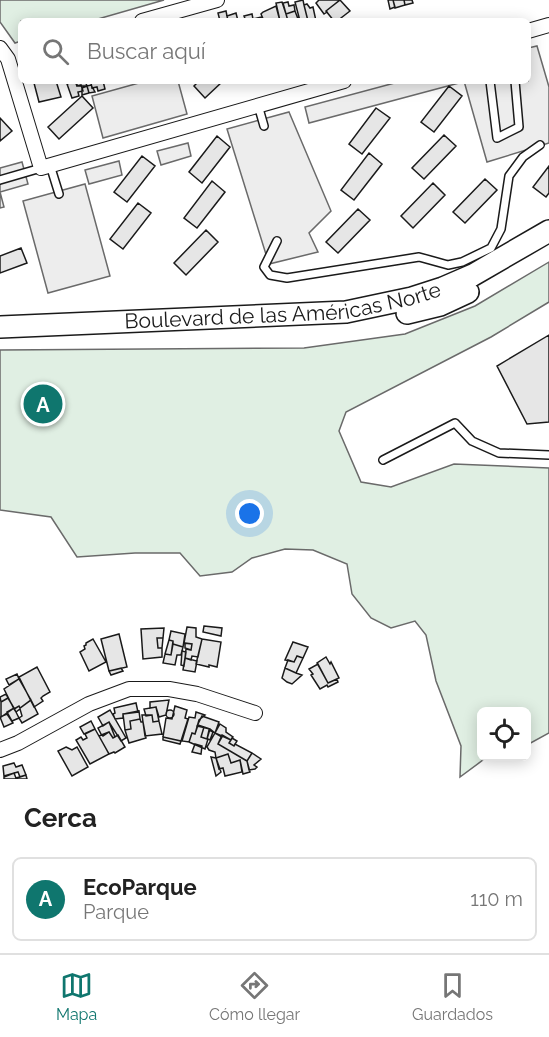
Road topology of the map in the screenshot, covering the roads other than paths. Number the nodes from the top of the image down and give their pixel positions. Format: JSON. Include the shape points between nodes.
{"nodes":[{"id":1,"x":217,"y":0,"type":"edge"},
{"id":2,"x":153,"y":18,"type":"edge"},
{"id":3,"x":549,"y":25,"type":"edge"},
{"id":4,"x":531,"y":30,"type":"edge"},
{"id":5,"x":7,"y":56,"type":"edge"},
{"id":6,"x":490,"y":84,"type":"edge"},
{"id":7,"x":515,"y":84,"type":"edge"},
{"id":8,"x":316,"y":85,"type":"edge"},
{"id":9,"x":258,"y":105,"type":"junction"},
{"id":10,"x":264,"y":126,"type":"dead end"},
{"id":11,"x":540,"y":145,"type":"dead end"},
{"id":12,"x":45,"y":166,"type":"junction"},
{"id":13,"x":0,"y":180,"type":"edge"},
{"id":14,"x":59,"y":194,"type":"dead end"},
{"id":15,"x":549,"y":231,"type":"edge"},
{"id":16,"x":277,"y":241,"type":"dead end"},
{"id":17,"x":549,"y":248,"type":"edge"},
{"id":18,"x":0,"y":327,"type":"edge"},
{"id":19,"x":0,"y":340,"type":"edge"},
{"id":20,"x":549,"y":455,"type":"edge"},
{"id":21,"x":382,"y":460,"type":"dead end"},
{"id":22,"x":255,"y":713,"type":"dead end"},
{"id":23,"x":0,"y":750,"type":"edge"}],
"edges":[{"from":1,"to":2,"type":"street"},
{"from":3,"to":4,"type":"street"},
{"from":5,"to":12,"type":"street"},
{"from":6,"to":7,"type":"lane","via":[[497,138],[519,127]]},
{"from":8,"to":9,"type":"street"},
{"from":9,"to":10,"type":"lane"},
{"from":9,"to":12,"type":"street"},
{"from":11,"to":16,"type":"lane","via":[[523,157],[509,176],[501,228],[491,248],[462,262],[448,265],[419,257],[288,278],[270,275],[264,267]]},
{"from":12,"to":13,"type":"lane"},
{"from":12,"to":14,"type":"lane"},
{"from":15,"to":18,"type":"main road","name":"Boulevard de las Américas Norte","via":[[443,288],[346,312]]},
{"from":17,"to":19,"type":"main road","name":"Boulevard de las Américas Norte","via":[[440,305],[384,319],[326,326]]},
{"from":20,"to":21,"type":"lane","via":[[499,453],[472,441],[455,423]]},
{"from":22,"to":23,"type":"street","via":[[197,694],[129,689],[89,704]]}]}
